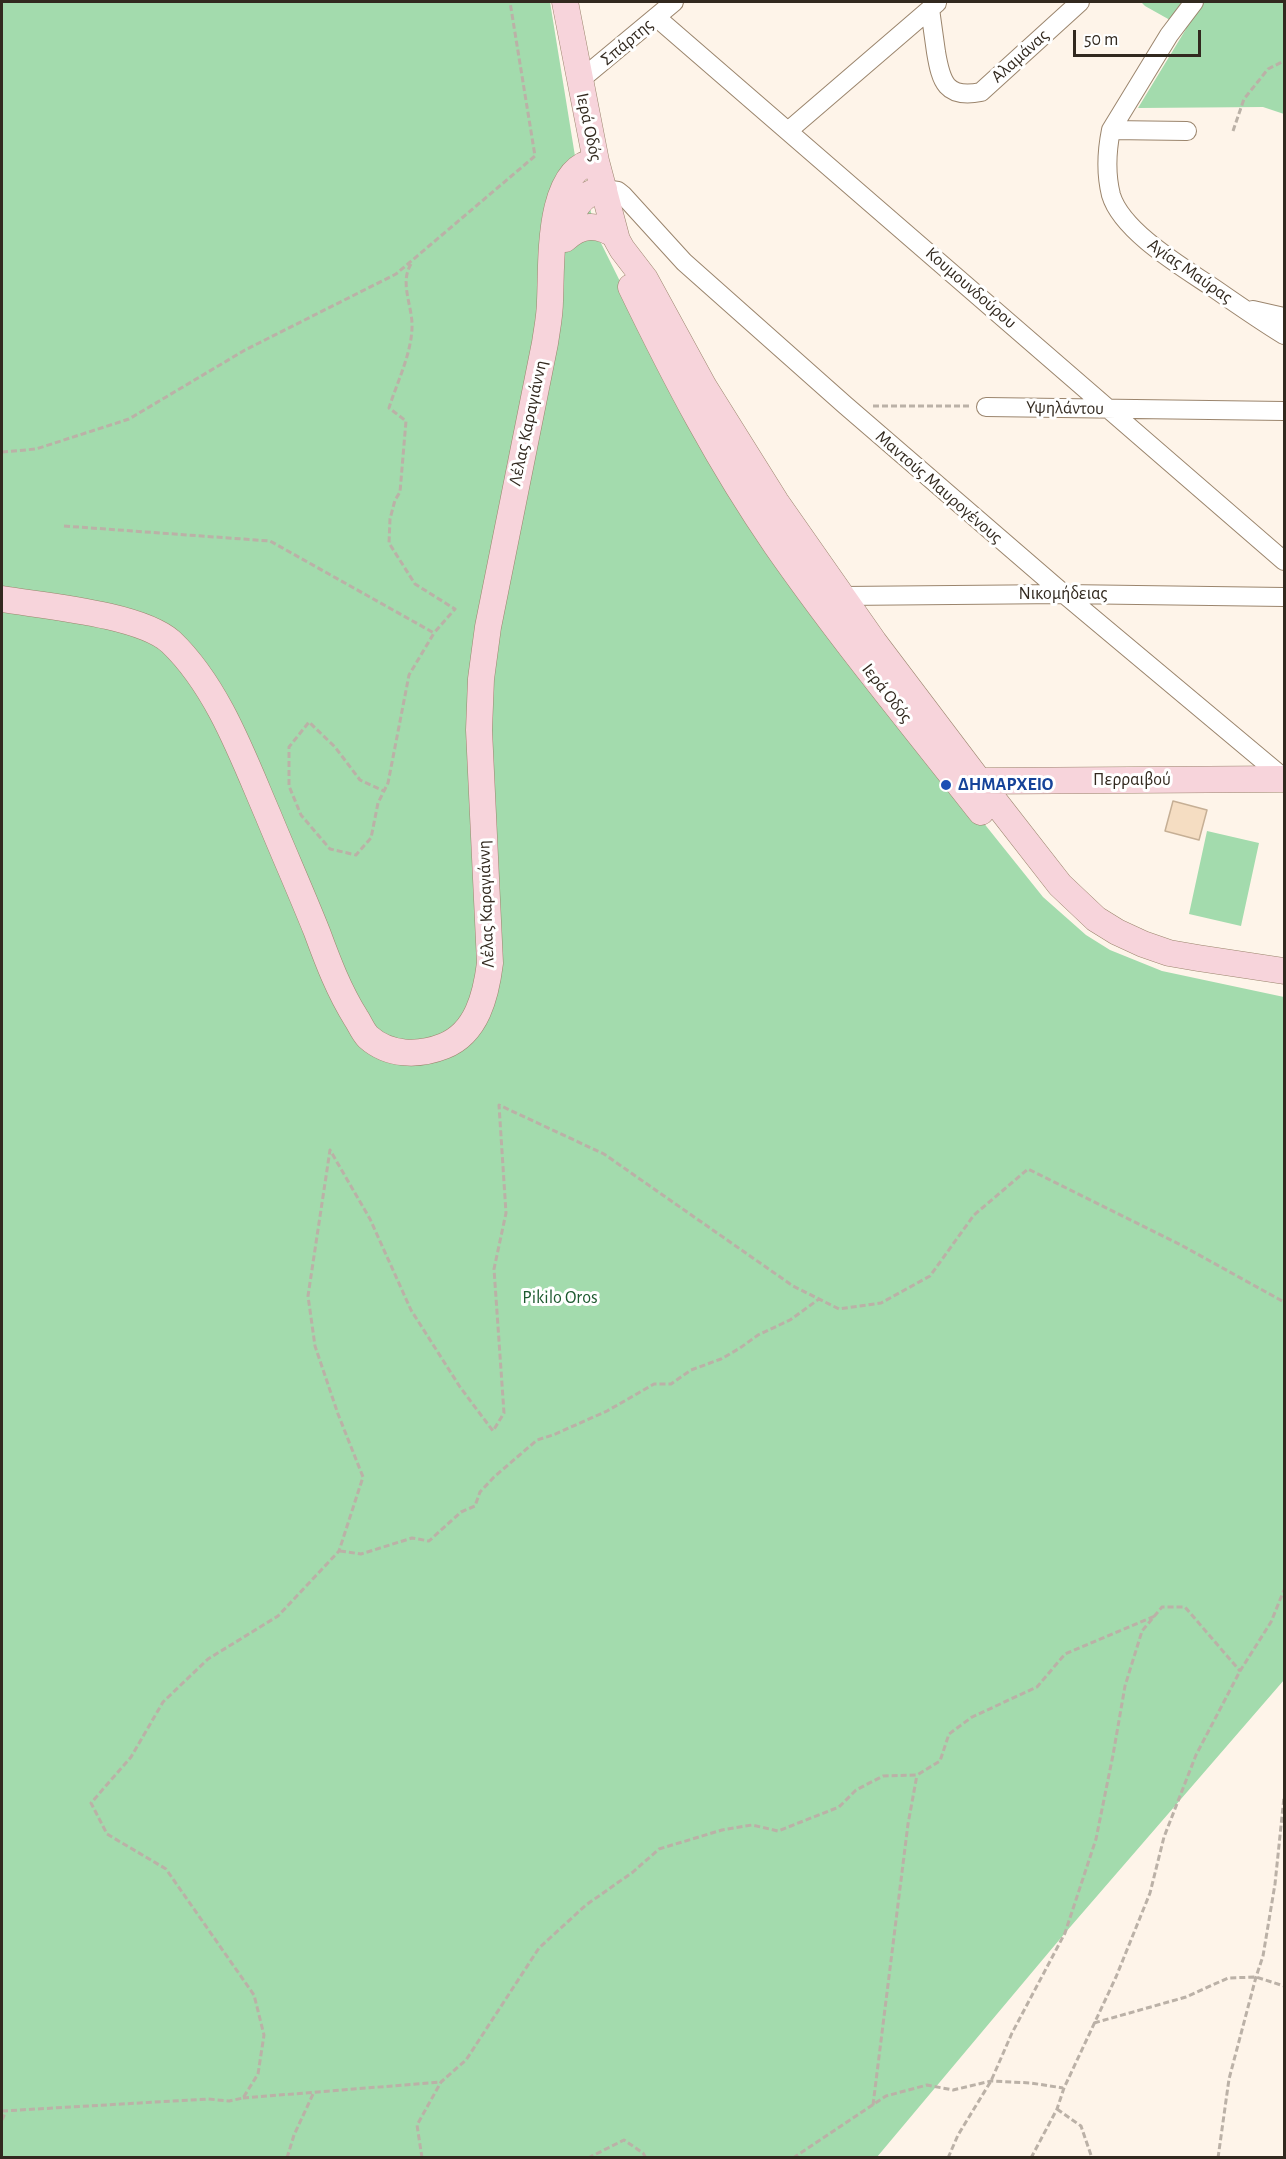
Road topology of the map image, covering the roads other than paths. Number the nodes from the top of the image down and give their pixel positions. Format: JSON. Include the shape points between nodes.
{"nodes":[{"id":1,"x":565,"y":2,"type":"edge"},
{"id":2,"x":674,"y":2,"type":"edge"},
{"id":3,"x":1080,"y":2,"type":"edge"},
{"id":4,"x":1194,"y":2,"type":"edge"},
{"id":5,"x":934,"y":5,"type":"edge"},
{"id":6,"x":656,"y":17,"type":"junction"},
{"id":7,"x":579,"y":81,"type":"junction"},
{"id":8,"x":1111,"y":130,"type":"junction"},
{"id":9,"x":788,"y":131,"type":"junction"},
{"id":10,"x":1187,"y":131,"type":"dead end"},
{"id":11,"x":596,"y":161,"type":"junction"},
{"id":12,"x":603,"y":189,"type":"junction"},
{"id":13,"x":565,"y":239,"type":"junction"},
{"id":14,"x":619,"y":243,"type":"junction"},
{"id":15,"x":550,"y":302,"type":"junction"},
{"id":16,"x":1243,"y":308,"type":"junction"},
{"id":17,"x":1284,"y":316,"type":"edge"},
{"id":18,"x":1284,"y":335,"type":"edge"},
{"id":19,"x":986,"y":407,"type":"road end"},
{"id":20,"x":1111,"y":409,"type":"junction"},
{"id":21,"x":1284,"y":411,"type":"edge"},
{"id":22,"x":1284,"y":561,"type":"edge"},
{"id":23,"x":1064,"y":594,"type":"junction"},
{"id":24,"x":842,"y":596,"type":"junction"},
{"id":25,"x":1284,"y":597,"type":"edge"},
{"id":26,"x":2,"y":599,"type":"edge"},
{"id":27,"x":1284,"y":778,"type":"edge"},
{"id":28,"x":979,"y":782,"type":"junction"},
{"id":29,"x":1284,"y":971,"type":"edge"},
{"id":30,"x":1284,"y":988,"type":"edge"}],
"edges":[{"from":1,"to":7,"type":"main road","name":"Ιερά Οδός"},
{"from":2,"to":6,"type":"street","name":"Σπάρτης"},
{"from":3,"to":5,"type":"street","name":"Αλαμάνας","via":[[981,92],[967,95],[946,87],[940,75]]},
{"from":4,"to":8,"type":"street","name":"Αγίας Μαύρας","via":[[1169,35]]},
{"from":5,"to":9,"type":"street"},
{"from":6,"to":7,"type":"street","name":"Σπάρτης"},
{"from":6,"to":9,"type":"street","name":"Κουμουνδούρου"},
{"from":7,"to":11,"type":"main road","name":"Ιερά Οδός"},
{"from":8,"to":10,"type":"street"},
{"from":8,"to":16,"type":"street","name":"Αγίας Μαύρας","via":[[1111,196],[1125,219],[1159,252]]},
{"from":9,"to":20,"type":"street","name":"Κουμουνδούρου"},
{"from":11,"to":12,"type":"main road","name":"Ιερά Οδός"},
{"from":11,"to":15,"type":"main road","name":"Λέλας Καραγιάννη","via":[[573,174],[559,205],[550,252]]},
{"from":12,"to":13,"type":"main road","name":"Λέλας Καραγιάννη","via":[[587,194],[578,203]]},
{"from":12,"to":14,"type":"main road","name":"Ιερά Οδός"},
{"from":12,"to":23,"type":"street","name":"Μαντούς Μαυρογένους","via":[[623,195],[684,262]]},
{"from":13,"to":14,"type":"main road","via":[[579,229],[603,228]]},
{"from":13,"to":15,"type":"main road","name":"Λέλας Καραγιάννη"},
{"from":14,"to":24,"type":"main road","name":"Ιερά Οδός","via":[[645,279],[724,421]]},
{"from":14,"to":30,"type":"main road","name":"Ιερά Οδός","via":[[630,284],[687,399],[775,545],[1042,889],[1089,933],[1138,958],[1164,967]]},
{"from":15,"to":26,"type":"main road","name":"Λέλας Καραγιάννη","via":[[481,679],[479,730],[488,982],[474,1020],[452,1043],[418,1054],[380,1046],[366,1035],[341,993],[238,746],[203,680],[170,641],[129,621]]},
{"from":16,"to":17,"type":"street"},
{"from":16,"to":18,"type":"street","name":"Αγίας Μαύρας"},
{"from":19,"to":20,"type":"street","name":"Υψηλάντου"},
{"from":20,"to":21,"type":"street","name":"Υψηλάντου"},
{"from":20,"to":22,"type":"street","name":"Κουμουνδούρου"},
{"from":23,"to":24,"type":"street","name":"Νικομήδειας"},
{"from":23,"to":25,"type":"street","name":"Νικομήδειας"},
{"from":23,"to":27,"type":"street","name":"Μαντούς Μαυρογένους"},
{"from":24,"to":28,"type":"main road","name":"Ιερά Οδός"},
{"from":27,"to":28,"type":"main road","name":"Περραιβού"},
{"from":28,"to":29,"type":"main road","name":"Ιερά Οδός","via":[[1060,885],[1096,920],[1169,953]]}]}
